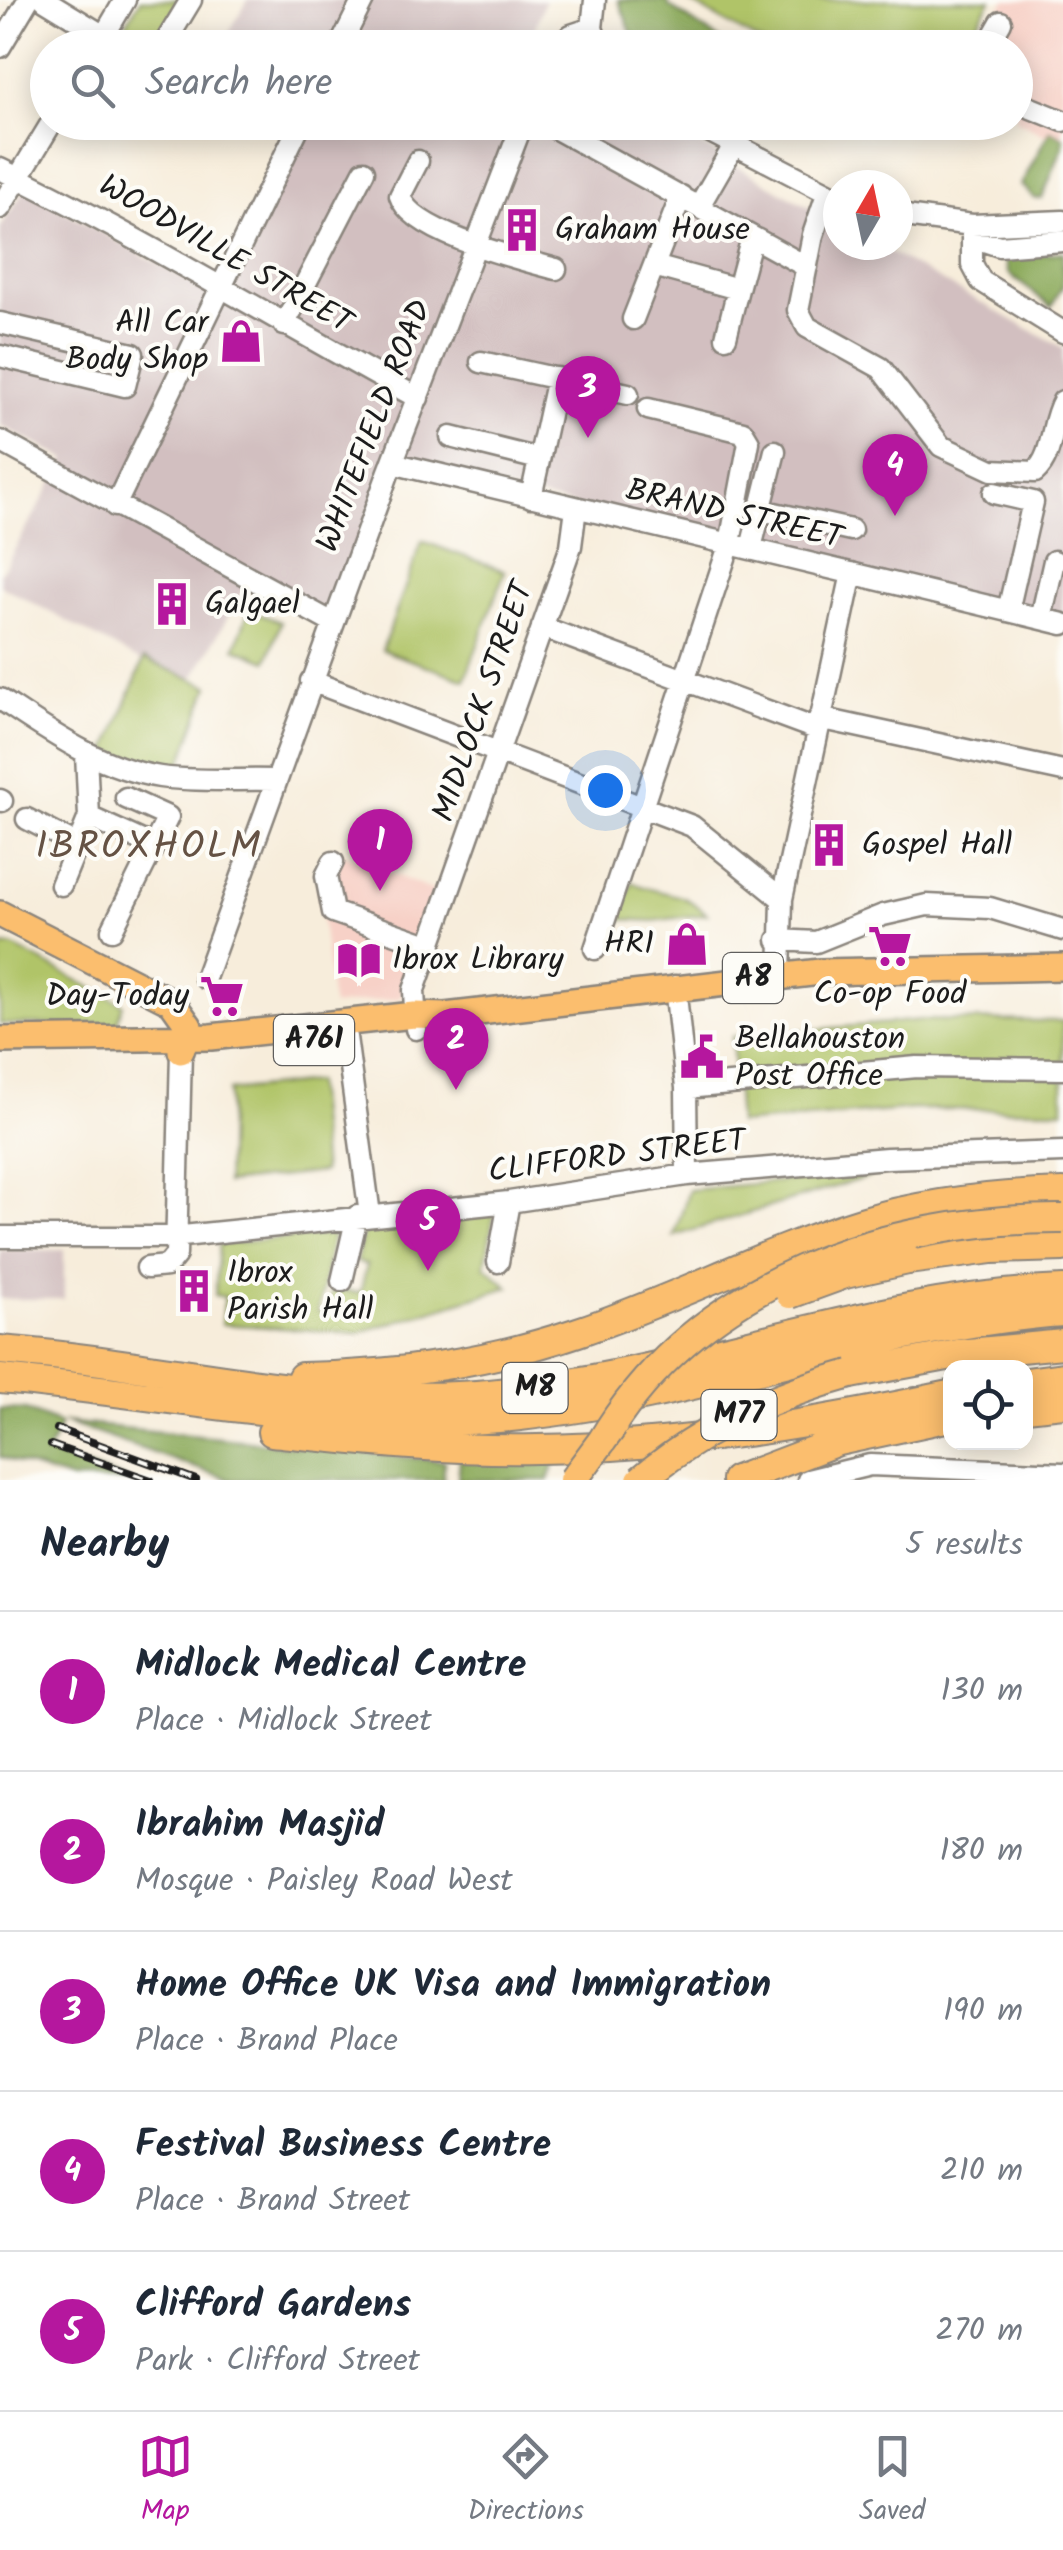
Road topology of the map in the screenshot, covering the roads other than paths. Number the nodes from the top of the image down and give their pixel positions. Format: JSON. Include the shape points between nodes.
{"nodes":[{"id":1,"x":28,"y":0,"type":"edge"},
{"id":2,"x":45,"y":0,"type":"edge"},
{"id":3,"x":125,"y":0,"type":"edge"},
{"id":4,"x":191,"y":0,"type":"edge"},
{"id":5,"x":363,"y":0,"type":"edge"},
{"id":6,"x":594,"y":0,"type":"edge"},
{"id":7,"x":1001,"y":22,"type":"dead end"},
{"id":8,"x":84,"y":30,"type":"edge"},
{"id":9,"x":107,"y":30,"type":"edge"},
{"id":10,"x":173,"y":30,"type":"edge"},
{"id":11,"x":348,"y":30,"type":"edge"},
{"id":12,"x":595,"y":30,"type":"edge"},
{"id":13,"x":996,"y":30,"type":"edge"},
{"id":14,"x":0,"y":47,"type":"edge"},
{"id":15,"x":1033,"y":109,"type":"edge"},
{"id":16,"x":1063,"y":122,"type":"edge"},
{"id":17,"x":37,"y":140,"type":"edge"},
{"id":18,"x":293,"y":140,"type":"edge"},
{"id":19,"x":515,"y":140,"type":"edge"},
{"id":20,"x":578,"y":140,"type":"edge"},
{"id":21,"x":722,"y":140,"type":"edge"},
{"id":22,"x":733,"y":146,"type":"junction"},
{"id":23,"x":418,"y":161,"type":"dead end"},
{"id":24,"x":364,"y":170,"type":"dead end"},
{"id":25,"x":10,"y":173,"type":"edge"},
{"id":26,"x":823,"y":191,"type":"edge"},
{"id":27,"x":690,"y":201,"type":"junction"},
{"id":28,"x":0,"y":208,"type":"edge"},
{"id":29,"x":913,"y":217,"type":"edge"},
{"id":30,"x":1063,"y":221,"type":"edge"},
{"id":31,"x":823,"y":222,"type":"edge"},
{"id":32,"x":972,"y":231,"type":"junction"},
{"id":33,"x":752,"y":237,"type":"junction"},
{"id":34,"x":1063,"y":241,"type":"edge"},
{"id":35,"x":476,"y":244,"type":"junction"},
{"id":36,"x":654,"y":266,"type":"junction"},
{"id":37,"x":807,"y":267,"type":"junction"},
{"id":38,"x":556,"y":270,"type":"dead end"},
{"id":39,"x":738,"y":289,"type":"junction"},
{"id":40,"x":222,"y":292,"type":"junction"},
{"id":41,"x":633,"y":318,"type":"dead end"},
{"id":42,"x":0,"y":323,"type":"edge"},
{"id":43,"x":284,"y":325,"type":"junction"},
{"id":44,"x":1063,"y":332,"type":"edge"},
{"id":45,"x":726,"y":337,"type":"dead end"},
{"id":46,"x":0,"y":356,"type":"edge"},
{"id":47,"x":481,"y":362,"type":"dead end"},
{"id":48,"x":557,"y":378,"type":"junction"},
{"id":49,"x":628,"y":394,"type":"dead end"},
{"id":50,"x":418,"y":398,"type":"junction"},
{"id":51,"x":1063,"y":401,"type":"edge"},
{"id":52,"x":648,"y":409,"type":"dead end"},
{"id":53,"x":451,"y":437,"type":"dead end"},
{"id":54,"x":0,"y":441,"type":"edge"},
{"id":55,"x":776,"y":451,"type":"dead end"},
{"id":56,"x":539,"y":458,"type":"junction"},
{"id":57,"x":392,"y":463,"type":"junction"},
{"id":58,"x":994,"y":493,"type":"dead end"},
{"id":59,"x":531,"y":497,"type":"junction"},
{"id":60,"x":115,"y":506,"type":"junction"},
{"id":61,"x":576,"y":508,"type":"junction"},
{"id":62,"x":761,"y":510,"type":"junction"},
{"id":63,"x":851,"y":530,"type":"dead end"},
{"id":64,"x":730,"y":543,"type":"junction"},
{"id":65,"x":751,"y":548,"type":"junction"},
{"id":66,"x":1054,"y":562,"type":"dead end"},
{"id":67,"x":852,"y":573,"type":"junction"},
{"id":68,"x":1008,"y":610,"type":"junction"},
{"id":69,"x":1040,"y":618,"type":"junction"},
{"id":70,"x":333,"y":623,"type":"junction"},
{"id":71,"x":1063,"y":624,"type":"edge"},
{"id":72,"x":542,"y":627,"type":"junction"},
{"id":73,"x":686,"y":680,"type":"junction"},
{"id":74,"x":311,"y":681,"type":"junction"},
{"id":75,"x":0,"y":700,"type":"edge"},
{"id":76,"x":818,"y":723,"type":"junction"},
{"id":77,"x":499,"y":753,"type":"junction"},
{"id":78,"x":86,"y":754,"type":"junction"},
{"id":79,"x":1063,"y":771,"type":"edge"},
{"id":80,"x":276,"y":780,"type":"junction"},
{"id":81,"x":126,"y":798,"type":"dead end"},
{"id":82,"x":640,"y":808,"type":"junction"},
{"id":83,"x":89,"y":817,"type":"junction"},
{"id":84,"x":27,"y":820,"type":"dead end"},
{"id":85,"x":77,"y":845,"type":"junction"},
{"id":86,"x":153,"y":846,"type":"junction"},
{"id":87,"x":333,"y":862,"type":"dead end"},
{"id":88,"x":60,"y":870,"type":"dead end"},
{"id":89,"x":782,"y":899,"type":"junction"},
{"id":90,"x":8,"y":926,"type":"edge"},
{"id":91,"x":112,"y":930,"type":"dead end"},
{"id":92,"x":1060,"y":930,"type":"edge"},
{"id":93,"x":778,"y":940,"type":"junction"},
{"id":94,"x":431,"y":946,"type":"junction"},
{"id":95,"x":595,"y":949,"type":"dead end"},
{"id":96,"x":1063,"y":967,"type":"edge"},
{"id":97,"x":780,"y":976,"type":"junction"},
{"id":98,"x":205,"y":978,"type":"dead end"},
{"id":99,"x":675,"y":986,"type":"junction"},
{"id":100,"x":445,"y":1016,"type":"joint"},
{"id":101,"x":415,"y":1022,"type":"junction"},
{"id":102,"x":346,"y":1037,"type":"junction"},
{"id":103,"x":0,"y":1040,"type":"edge"},
{"id":104,"x":184,"y":1044,"type":"junction"},
{"id":105,"x":0,"y":1056,"type":"edge"},
{"id":106,"x":1063,"y":1069,"type":"edge"},
{"id":107,"x":686,"y":1088,"type":"junction"},
{"id":108,"x":1063,"y":1152,"type":"edge"},
{"id":109,"x":687,"y":1175,"type":"junction"},
{"id":110,"x":1063,"y":1193,"type":"edge"},
{"id":111,"x":509,"y":1202,"type":"junction"},
{"id":112,"x":364,"y":1216,"type":"junction"},
{"id":113,"x":1063,"y":1219,"type":"edge"},
{"id":114,"x":0,"y":1237,"type":"edge"},
{"id":115,"x":173,"y":1237,"type":"junction"},
{"id":116,"x":1063,"y":1246,"type":"edge"},
{"id":117,"x":498,"y":1262,"type":"dead end"},
{"id":118,"x":147,"y":1268,"type":"dead end"},
{"id":119,"x":342,"y":1282,"type":"dead end"},
{"id":120,"x":1063,"y":1290,"type":"edge"},
{"id":121,"x":1063,"y":1312,"type":"edge"},
{"id":122,"x":1063,"y":1344,"type":"edge"},
{"id":123,"x":0,"y":1350,"type":"edge"},
{"id":124,"x":1063,"y":1377,"type":"edge"},
{"id":125,"x":0,"y":1379,"type":"edge"},
{"id":126,"x":231,"y":1379,"type":"junction"},
{"id":127,"x":1033,"y":1381,"type":"edge"},
{"id":128,"x":0,"y":1396,"type":"edge"},
{"id":129,"x":943,"y":1396,"type":"edge"},
{"id":130,"x":1063,"y":1403,"type":"edge"},
{"id":131,"x":1033,"y":1406,"type":"edge"},
{"id":132,"x":943,"y":1418,"type":"edge"},
{"id":133,"x":602,"y":1440,"type":"junction"},
{"id":134,"x":973,"y":1475,"type":"edge"},
{"id":135,"x":1045,"y":1476,"type":"edge"},
{"id":136,"x":572,"y":1480,"type":"edge"},
{"id":137,"x":640,"y":1480,"type":"edge"},
{"id":138,"x":736,"y":1480,"type":"edge"},
{"id":139,"x":808,"y":1480,"type":"edge"}],
"edges":[{"from":1,"to":14,"type":"street"},
{"from":2,"to":8,"type":"street"},
{"from":3,"to":9,"type":"street"},
{"from":4,"to":10,"type":"street"},
{"from":5,"to":11,"type":"street"},
{"from":6,"to":12,"type":"street"},
{"from":7,"to":13,"type":"street"},
{"from":15,"to":16,"type":"street"},
{"from":17,"to":25,"type":"street"},
{"from":18,"to":40,"type":"street"},
{"from":19,"to":35,"type":"street","name":"WHITEFIELD ROAD"},
{"from":20,"to":27,"type":"street"},
{"from":21,"to":22,"type":"street"},
{"from":22,"to":26,"type":"street"},
{"from":22,"to":27,"type":"street"},
{"from":23,"to":35,"type":"street","via":[[400,202],[424,221]]},
{"from":24,"to":43,"type":"street"},
{"from":25,"to":28,"type":"street"},
{"from":25,"to":40,"type":"street","name":"WOODVILLE STREET","via":[[83,207]]},
{"from":27,"to":33,"type":"street"},
{"from":27,"to":36,"type":"street"},
{"from":29,"to":32,"type":"street"},
{"from":30,"to":32,"type":"street"},
{"from":31,"to":37,"type":"street"},
{"from":32,"to":34,"type":"street","via":[[1000,246]]},
{"from":32,"to":44,"type":"street","via":[[972,264],[981,281]]},
{"from":33,"to":37,"type":"street"},
{"from":33,"to":39,"type":"street"},
{"from":35,"to":38,"type":"street"},
{"from":35,"to":50,"type":"street","name":"WHITEFIELD ROAD"},
{"from":36,"to":39,"type":"street"},
{"from":36,"to":41,"type":"street"},
{"from":37,"to":51,"type":"street","via":[[798,310],[807,327],[881,368],[941,446],[962,459],[992,470],[1036,472],[1046,462]]},
{"from":39,"to":45,"type":"street"},
{"from":40,"to":43,"type":"street","name":"WOODVILLE STREET"},
{"from":40,"to":60,"type":"street"},
{"from":42,"to":46,"type":"street","via":[[132,354],[125,386]]},
{"from":43,"to":50,"type":"street","name":"WOODVILLE STREET"},
{"from":47,"to":48,"type":"street"},
{"from":48,"to":49,"type":"street"},
{"from":48,"to":56,"type":"street"},
{"from":50,"to":57,"type":"street","name":"WHITEFIELD ROAD"},
{"from":52,"to":64,"type":"street","via":[[743,432],[748,442]]},
{"from":53,"to":56,"type":"street"},
{"from":54,"to":60,"type":"street"},
{"from":55,"to":62,"type":"street"},
{"from":56,"to":59,"type":"street"},
{"from":57,"to":59,"type":"street","name":"BRAND STREET"},
{"from":57,"to":70,"type":"street","name":"WHITEFIELD ROAD"},
{"from":58,"to":68,"type":"street","via":[[1033,502]]},
{"from":59,"to":61,"type":"street","name":"BRAND STREET"},
{"from":60,"to":70,"type":"street"},
{"from":61,"to":64,"type":"street","name":"BRAND STREET"},
{"from":61,"to":72,"type":"street","name":"MIDLOCK STREET","via":[[571,546]]},
{"from":62,"to":63,"type":"street"},
{"from":62,"to":65,"type":"street"},
{"from":64,"to":65,"type":"street","name":"BRAND STREET"},
{"from":64,"to":73,"type":"street"},
{"from":65,"to":67,"type":"street","name":"BRAND STREET"},
{"from":66,"to":69,"type":"street"},
{"from":67,"to":68,"type":"street","name":"BRAND STREET"},
{"from":67,"to":76,"type":"street"},
{"from":68,"to":69,"type":"street","name":"BRAND STREET"},
{"from":69,"to":71,"type":"street","name":"BRAND STREET"},
{"from":70,"to":74,"type":"street","name":"WHITEFIELD ROAD"},
{"from":72,"to":73,"type":"street"},
{"from":72,"to":77,"type":"street","name":"MIDLOCK STREET"},
{"from":73,"to":76,"type":"street"},
{"from":73,"to":82,"type":"street"},
{"from":74,"to":77,"type":"street"},
{"from":74,"to":80,"type":"street","name":"WHITEFIELD ROAD"},
{"from":75,"to":78,"type":"street"},
{"from":76,"to":79,"type":"street"},
{"from":76,"to":89,"type":"street"},
{"from":77,"to":82,"type":"street"},
{"from":77,"to":94,"type":"street","name":"MIDLOCK STREET"},
{"from":78,"to":80,"type":"street","via":[[162,777]]},
{"from":78,"to":83,"type":"street"},
{"from":80,"to":98,"type":"street","name":"WHITEFIELD ROAD"},
{"from":81,"to":86,"type":"street","via":[[168,818]]},
{"from":82,"to":89,"type":"street","via":[[692,826]]},
{"from":82,"to":95,"type":"street"},
{"from":83,"to":85,"type":"street"},
{"from":83,"to":86,"type":"street"},
{"from":84,"to":85,"type":"street"},
{"from":85,"to":88,"type":"street"},
{"from":86,"to":91,"type":"street"},
{"from":87,"to":94,"type":"street","via":[[326,876],[332,912]]},
{"from":89,"to":93,"type":"street"},
{"from":90,"to":104,"type":"main road","via":[[172,1002],[187,1021]]},
{"from":92,"to":93,"type":"street","via":[[990,908],[927,905],[883,914],[816,942]]},
{"from":93,"to":97,"type":"street"},
{"from":94,"to":101,"type":"street","name":"MIDLOCK STREET","via":[[414,990]]},
{"from":96,"to":97,"type":"main road","number":"A8"},
{"from":97,"to":99,"type":"main road","number":"A8"},
{"from":99,"to":100,"type":"main road","number":"A8"},
{"from":99,"to":107,"type":"street"},
{"from":100,"to":101,"type":"main road","number":"A761"},
{"from":101,"to":102,"type":"main road","number":"A761"},
{"from":101,"to":104,"type":"main road","number":"A761"},
{"from":102,"to":104,"type":"main road","number":"A761"},
{"from":102,"to":112,"type":"street"},
{"from":103,"to":104,"type":"main road","number":"A761"},
{"from":104,"to":105,"type":"main road","number":"A761"},
{"from":104,"to":115,"type":"street"},
{"from":106,"to":107,"type":"street","via":[[917,1068]]},
{"from":107,"to":109,"type":"street"},
{"from":108,"to":109,"type":"street","name":"CLIFFORD STREET"},
{"from":109,"to":111,"type":"street","name":"CLIFFORD STREET"},
{"from":110,"to":126,"type":"highway","number":"M8","via":[[973,1199],[865,1221],[579,1332],[473,1361],[398,1374]]},
{"from":111,"to":112,"type":"street","name":"CLIFFORD STREET"},
{"from":111,"to":117,"type":"street"},
{"from":112,"to":115,"type":"street","name":"CLIFFORD STREET"},
{"from":112,"to":119,"type":"street"},
{"from":113,"to":133,"type":"highway","number":"M8","bridge":true,"via":[[929,1228],[794,1273],[680,1345],[639,1384]]},
{"from":114,"to":115,"type":"street","name":"CLIFFORD STREET"},
{"from":115,"to":118,"type":"street","via":[[176,1255],[167,1266]]},
{"from":116,"to":133,"type":"highway","number":"M8","bridge":true,"via":[[908,1260],[816,1284],[734,1322],[665,1373]]},
{"from":120,"to":126,"type":"highway","number":"M8","via":[[931,1304],[623,1374],[489,1394],[336,1396]]},
{"from":121,"to":125,"type":"highway","number":"M8","via":[[864,1344],[602,1404],[482,1419],[302,1416]]},
{"from":122,"to":137,"type":"highway","number":"M77","bridge":true,"via":[[850,1374],[738,1416]]},
{"from":123,"to":126,"type":"highway","number":"M8"},
{"from":124,"to":127,"type":"highway"},
{"from":128,"to":129,"type":"highway","number":"M8","via":[[374,1442],[539,1449],[728,1436]]},
{"from":130,"to":131,"type":"highway"},
{"from":132,"to":138,"type":"highway","number":"M77","via":[[812,1449]]},
{"from":133,"to":136,"type":"highway","bridge":true},
{"from":134,"to":135,"type":"street"},
{"from":134,"to":139,"type":"street","via":[[870,1466]]}]}
